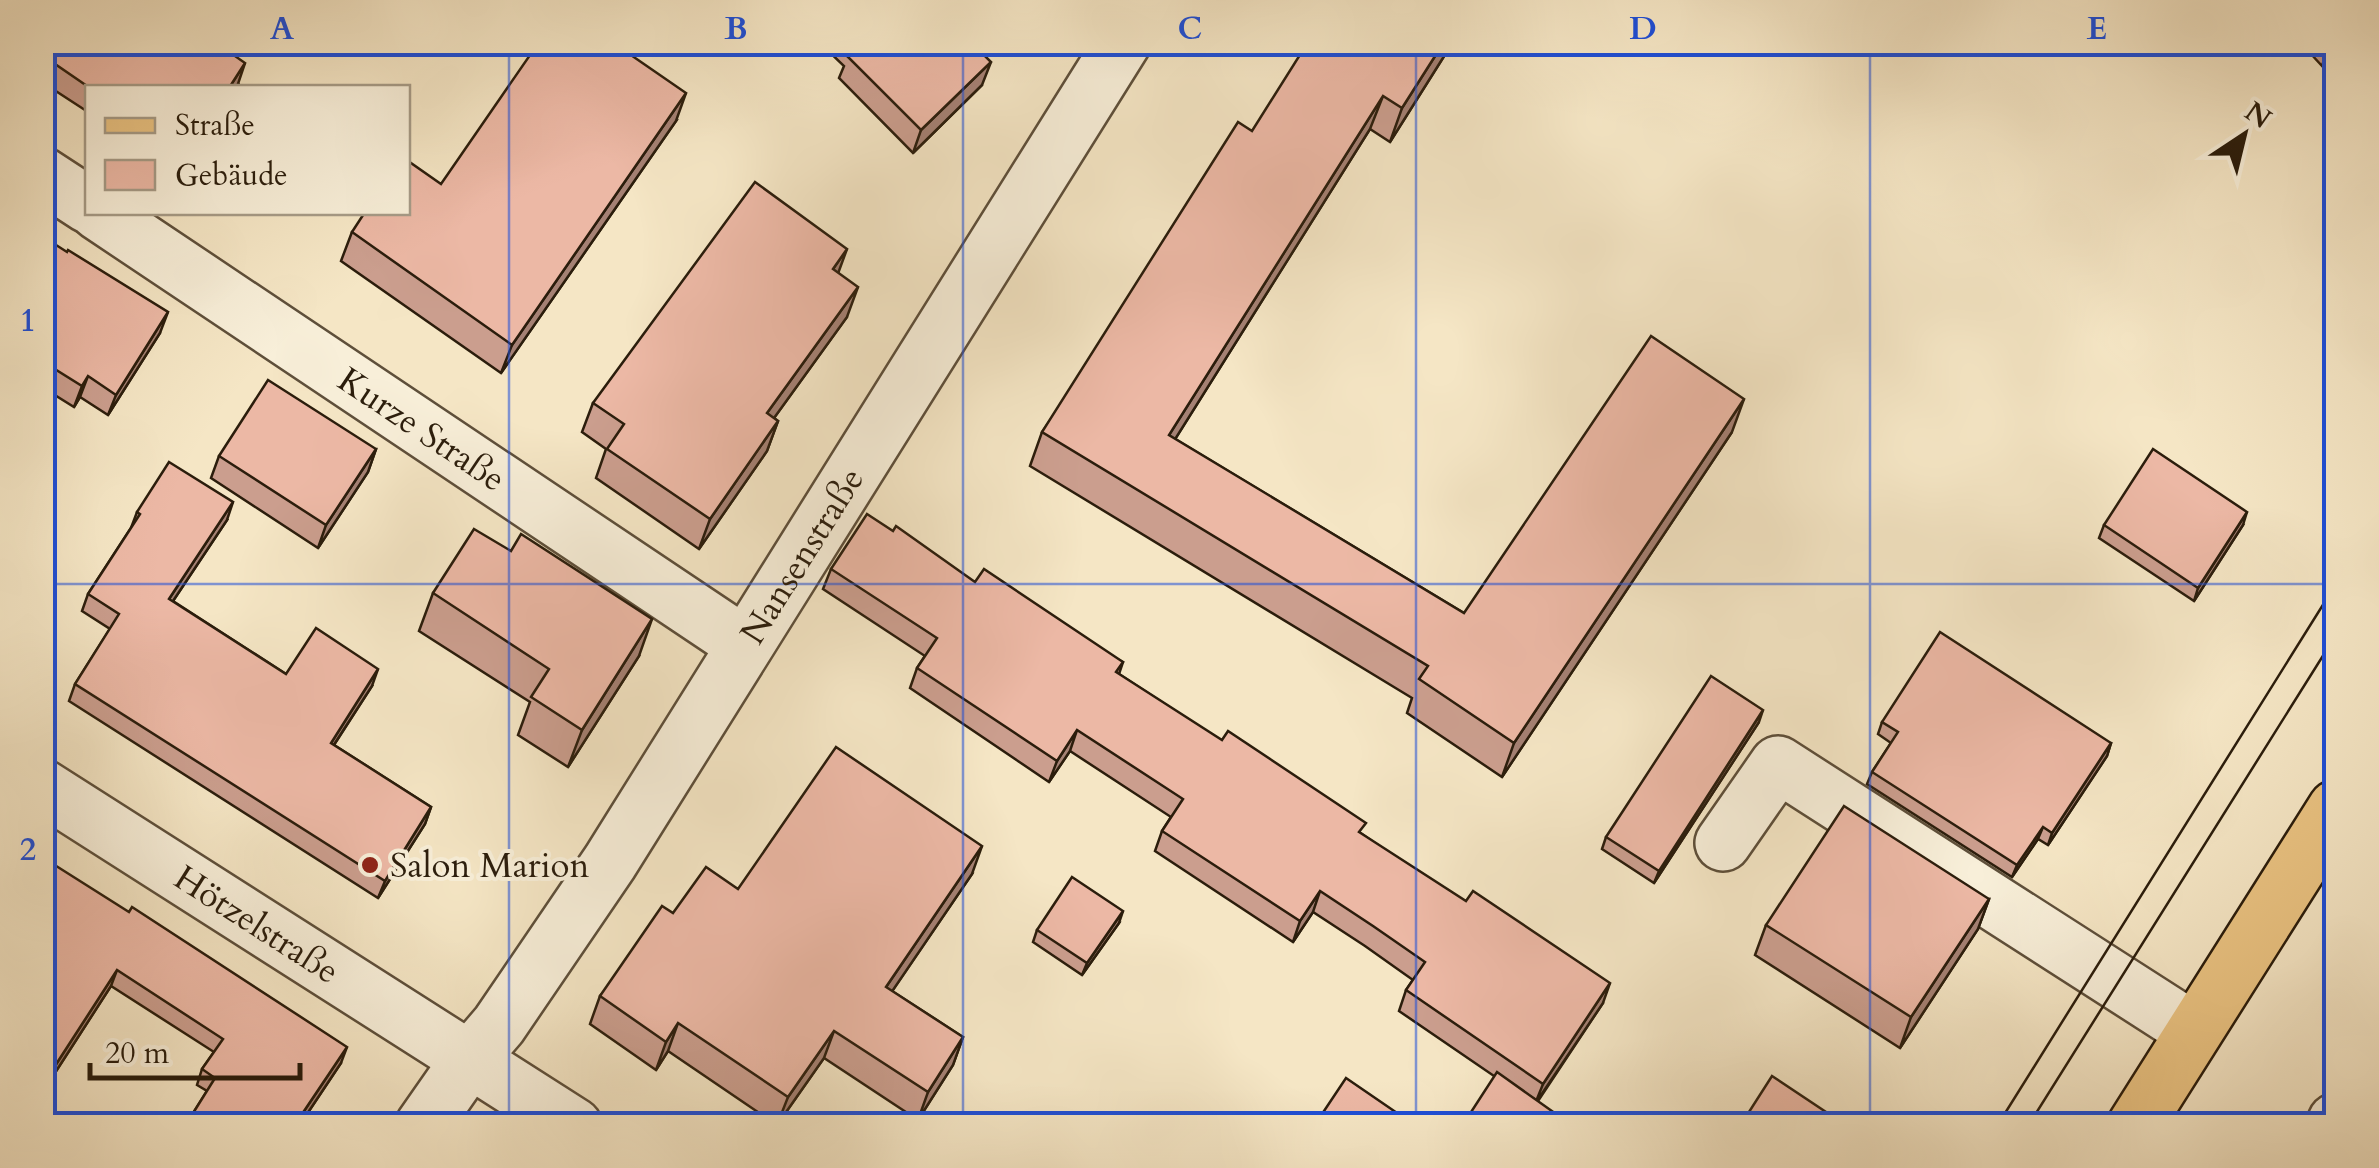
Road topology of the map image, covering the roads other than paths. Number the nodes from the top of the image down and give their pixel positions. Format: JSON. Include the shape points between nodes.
{"nodes":[{"id":1,"x":1123,"y":42,"type":"edge"},
{"id":2,"x":42,"y":175,"type":"edge"},
{"id":3,"x":85,"y":203,"type":"edge"},
{"id":4,"x":102,"y":215,"type":"edge"},
{"id":5,"x":745,"y":646,"type":"junction"},
{"id":6,"x":42,"y":787,"type":"edge"},
{"id":7,"x":2336,"y":808,"type":"edge"},
{"id":8,"x":1723,"y":843,"type":"dead end"},
{"id":9,"x":2194,"y":1031,"type":"junction"},
{"id":10,"x":469,"y":1060,"type":"junction"},
{"id":11,"x":422,"y":1126,"type":"edge"},
{"id":12,"x":574,"y":1126,"type":"edge"},
{"id":13,"x":2134,"y":1126,"type":"edge"}],
"edges":[{"from":1,"to":5,"type":"street","name":"Nansenstraße"},
{"from":2,"to":3,"type":"street"},
{"from":4,"to":5,"type":"street","name":"Kurze Straße"},
{"from":5,"to":10,"type":"street","name":"Nansenstraße","via":[[610,862]]},
{"from":6,"to":10,"type":"street","name":"Hötzelstraße"},
{"from":7,"to":9,"type":"main road"},
{"from":8,"to":9,"type":"street","via":[[1778,764]]},
{"from":9,"to":13,"type":"main road"},
{"from":10,"to":11,"type":"street","name":"Nansenstraße"},
{"from":10,"to":12,"type":"street","name":"Hötzelstraße"}]}
